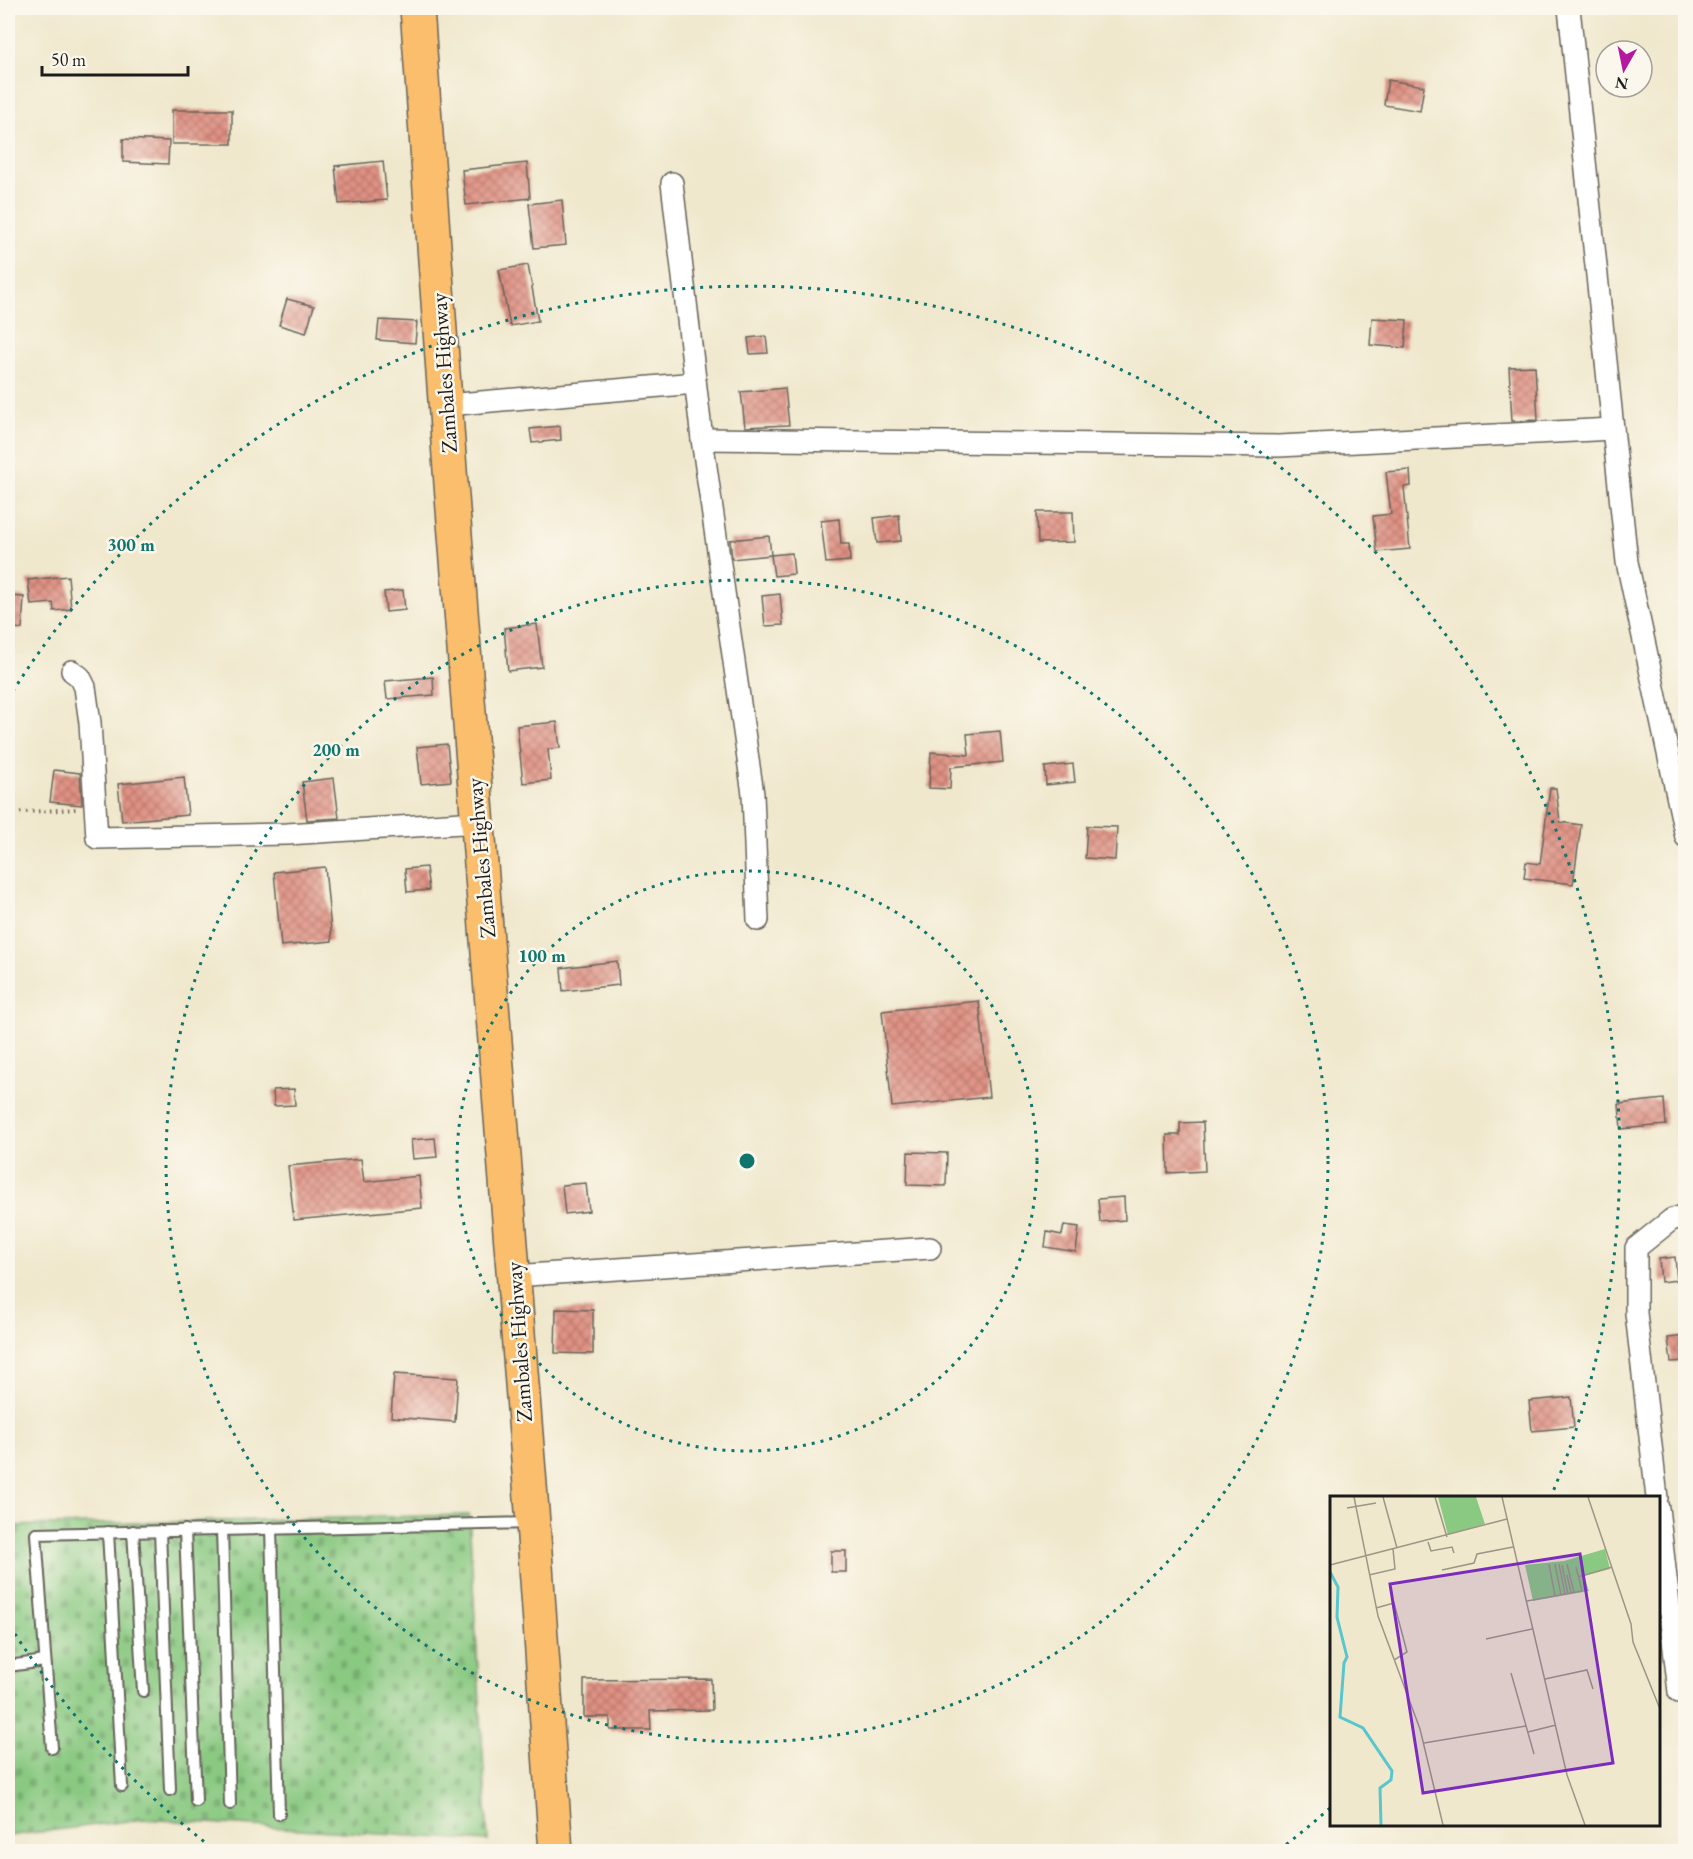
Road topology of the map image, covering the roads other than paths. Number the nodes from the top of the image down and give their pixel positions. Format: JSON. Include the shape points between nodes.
{"nodes":[{"id":1,"x":417,"y":8,"type":"edge"},
{"id":2,"x":1569,"y":8,"type":"edge"},
{"id":3,"x":672,"y":183,"type":"dead end"},
{"id":4,"x":696,"y":383,"type":"junction"},
{"id":5,"x":447,"y":405,"type":"junction"},
{"id":6,"x":1613,"y":429,"type":"junction"},
{"id":7,"x":702,"y":439,"type":"junction"},
{"id":8,"x":72,"y":671,"type":"dead end"},
{"id":9,"x":478,"y":822,"type":"junction"},
{"id":10,"x":1686,"y":837,"type":"edge"},
{"id":11,"x":758,"y":920,"type":"dead end"},
{"id":12,"x":1686,"y":1215,"type":"edge"},
{"id":13,"x":930,"y":1248,"type":"dead end"},
{"id":14,"x":513,"y":1276,"type":"junction"},
{"id":15,"x":1657,"y":1496,"type":"edge"},
{"id":16,"x":1660,"y":1517,"type":"edge"},
{"id":17,"x":533,"y":1523,"type":"junction"},
{"id":18,"x":271,"y":1528,"type":"junction"},
{"id":19,"x":222,"y":1529,"type":"junction"},
{"id":20,"x":185,"y":1530,"type":"junction"},
{"id":21,"x":160,"y":1531,"type":"junction"},
{"id":22,"x":108,"y":1532,"type":"junction"},
{"id":23,"x":133,"y":1532,"type":"junction"},
{"id":24,"x":45,"y":1661,"type":"junction"},
{"id":25,"x":8,"y":1666,"type":"edge"},
{"id":26,"x":142,"y":1691,"type":"dead end"},
{"id":27,"x":1686,"y":1691,"type":"edge"},
{"id":28,"x":52,"y":1748,"type":"dead end"},
{"id":29,"x":122,"y":1786,"type":"dead end"},
{"id":30,"x":170,"y":1790,"type":"dead end"},
{"id":31,"x":196,"y":1801,"type":"dead end"},
{"id":32,"x":230,"y":1804,"type":"dead end"},
{"id":33,"x":279,"y":1814,"type":"dead end"},
{"id":34,"x":556,"y":1851,"type":"edge"}],
"edges":[{"from":1,"to":5,"type":"main road","name":"Zambales Highway"},
{"from":2,"to":6,"type":"street"},
{"from":3,"to":4,"type":"street"},
{"from":4,"to":5,"type":"street"},
{"from":4,"to":7,"type":"street"},
{"from":5,"to":9,"type":"main road","name":"Zambales Highway"},
{"from":6,"to":7,"type":"street","via":[[1279,446]]},
{"from":6,"to":10,"type":"street","via":[[1627,562]]},
{"from":7,"to":11,"type":"street","via":[[753,794]]},
{"from":8,"to":9,"type":"street","via":[[85,687],[97,838],[287,834]]},
{"from":9,"to":14,"type":"main road","name":"Zambales Highway"},
{"from":12,"to":15,"type":"street","via":[[1671,1220],[1636,1248],[1636,1313]]},
{"from":13,"to":14,"type":"street"},
{"from":14,"to":17,"type":"main road","name":"Zambales Highway"},
{"from":16,"to":27,"type":"street","via":[[1679,1692]]},
{"from":17,"to":18,"type":"lane"},
{"from":17,"to":34,"type":"main road","name":"Zambales Highway"},
{"from":18,"to":19,"type":"lane"},
{"from":18,"to":33,"type":"lane"},
{"from":19,"to":20,"type":"lane"},
{"from":19,"to":32,"type":"lane"},
{"from":20,"to":21,"type":"lane"},
{"from":20,"to":31,"type":"lane"},
{"from":21,"to":23,"type":"lane"},
{"from":21,"to":30,"type":"lane"},
{"from":22,"to":23,"type":"lane"},
{"from":22,"to":24,"type":"lane","via":[[36,1534]]},
{"from":22,"to":29,"type":"lane"},
{"from":23,"to":26,"type":"lane"},
{"from":24,"to":25,"type":"lane"},
{"from":24,"to":28,"type":"lane"}]}
